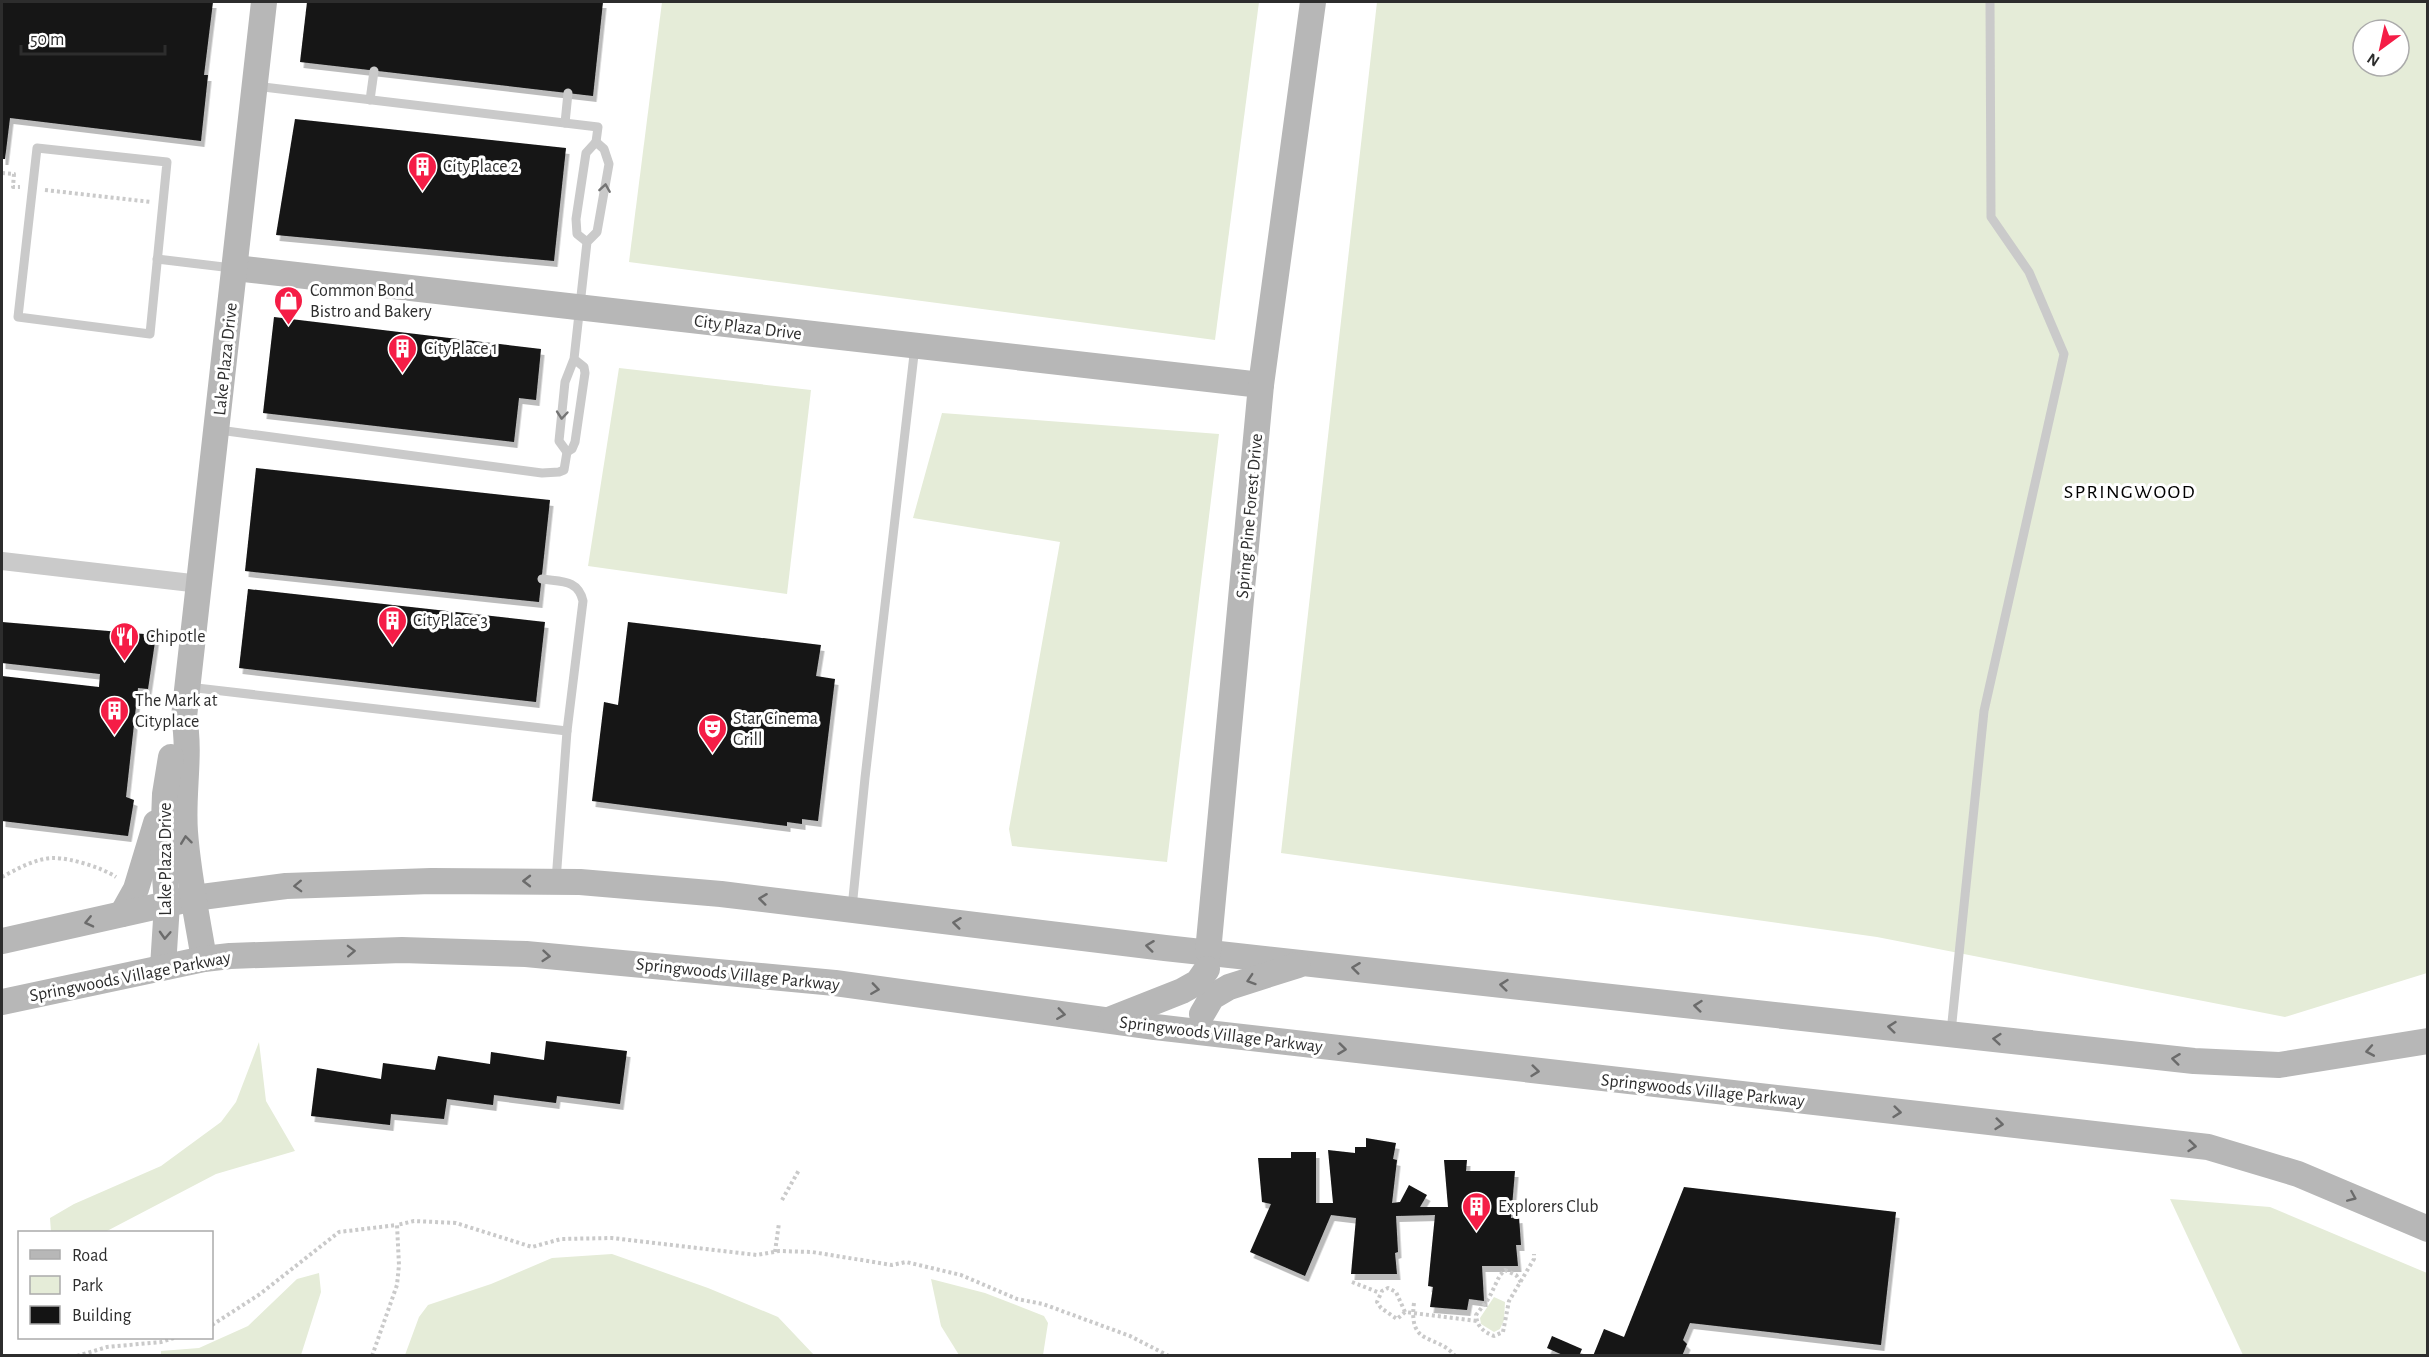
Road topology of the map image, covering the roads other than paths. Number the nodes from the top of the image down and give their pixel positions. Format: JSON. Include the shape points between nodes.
{"nodes":[{"id":1,"x":264,"y":2,"type":"edge"},
{"id":2,"x":1313,"y":2,"type":"edge"},
{"id":3,"x":1990,"y":2,"type":"edge"},
{"id":4,"x":374,"y":71,"type":"dead end"},
{"id":5,"x":255,"y":86,"type":"junction"},
{"id":6,"x":568,"y":93,"type":"dead end"},
{"id":7,"x":370,"y":100,"type":"junction"},
{"id":8,"x":565,"y":123,"type":"junction"},
{"id":9,"x":596,"y":142,"type":"junction"},
{"id":10,"x":587,"y":242,"type":"junction"},
{"id":11,"x":157,"y":259,"type":"junction"},
{"id":12,"x":235,"y":268,"type":"junction"},
{"id":13,"x":579,"y":308,"type":"junction"},
{"id":14,"x":915,"y":346,"type":"junction"},
{"id":15,"x":574,"y":359,"type":"junction"},
{"id":16,"x":1261,"y":385,"type":"junction"},
{"id":17,"x":217,"y":429,"type":"junction"},
{"id":18,"x":567,"y":452,"type":"junction"},
{"id":19,"x":2,"y":561,"type":"edge"},
{"id":20,"x":542,"y":579,"type":"dead end"},
{"id":21,"x":200,"y":584,"type":"junction"},
{"id":22,"x":187,"y":687,"type":"junction"},
{"id":23,"x":184,"y":717,"type":"junction"},
{"id":24,"x":567,"y":731,"type":"junction"},
{"id":25,"x":165,"y":794,"type":"junction"},
{"id":26,"x":556,"y":882,"type":"junction"},
{"id":27,"x":194,"y":898,"type":"junction"},
{"id":28,"x":166,"y":904,"type":"junction"},
{"id":29,"x":852,"y":910,"type":"junction"},
{"id":30,"x":122,"y":914,"type":"junction"},
{"id":31,"x":2,"y":941,"type":"edge"},
{"id":32,"x":204,"y":959,"type":"junction"},
{"id":33,"x":1208,"y":960,"type":"junction"},
{"id":34,"x":1307,"y":962,"type":"junction"},
{"id":35,"x":163,"y":967,"type":"junction"},
{"id":36,"x":2,"y":1002,"type":"edge"},
{"id":37,"x":1107,"y":1020,"type":"junction"},
{"id":38,"x":1201,"y":1023,"type":"junction"},
{"id":39,"x":1950,"y":1034,"type":"junction"},
{"id":40,"x":2427,"y":1041,"type":"edge"},
{"id":41,"x":2427,"y":1229,"type":"edge"}],
"edges":[{"from":1,"to":5,"type":"main road","name":"Lake Plaza Drive"},
{"from":2,"to":16,"type":"main road","name":"Spring Pine Forest Drive"},
{"from":3,"to":39,"type":"lane","via":[[1991,217],[2029,272],[2064,354],[1984,711]]},
{"from":4,"to":7,"type":"lane"},
{"from":5,"to":7,"type":"lane"},
{"from":5,"to":12,"type":"main road","name":"Lake Plaza Drive"},
{"from":6,"to":8,"type":"lane"},
{"from":7,"to":8,"type":"lane"},
{"from":8,"to":9,"type":"lane","via":[[598,127]]},
{"from":9,"to":10,"type":"lane","via":[[586,153],[576,219],[577,234]]},
{"from":10,"to":9,"type":"lane","one_way":true,"via":[[597,232],[609,164],[604,149]]},
{"from":10,"to":13,"type":"lane"},
{"from":11,"to":11,"type":"lane","via":[[150,334],[18,316],[37,148],[167,162]]},
{"from":11,"to":12,"type":"lane"},
{"from":12,"to":13,"type":"main road","name":"City Plaza Drive"},
{"from":12,"to":17,"type":"main road","name":"Lake Plaza Drive"},
{"from":13,"to":14,"type":"main road","name":"City Plaza Drive"},
{"from":13,"to":15,"type":"lane"},
{"from":14,"to":16,"type":"main road","name":"City Plaza Drive"},
{"from":14,"to":29,"type":"lane"},
{"from":15,"to":18,"type":"lane","one_way":true,"via":[[565,382],[559,441]]},
{"from":15,"to":18,"type":"lane","via":[[585,373],[575,442]]},
{"from":16,"to":33,"type":"main road","name":"Spring Pine Forest Drive"},
{"from":17,"to":18,"type":"lane","via":[[542,473],[564,470]]},
{"from":17,"to":21,"type":"main road","name":"Lake Plaza Drive"},
{"from":19,"to":21,"type":"street"},
{"from":20,"to":24,"type":"lane","via":[[571,583],[581,591],[583,602]]},
{"from":21,"to":22,"type":"main road","name":"Lake Plaza Drive"},
{"from":22,"to":23,"type":"main road","name":"Lake Plaza Drive"},
{"from":22,"to":24,"type":"lane"},
{"from":23,"to":25,"type":"main road","name":"Lake Plaza Drive","via":[[174,736]]},
{"from":27,"to":23,"type":"main road","name":"Lake Plaza Drive","one_way":true,"via":[[185,832],[188,738]]},
{"from":24,"to":26,"type":"lane"},
{"from":25,"to":28,"type":"main road","name":"Lake Plaza Drive"},
{"from":25,"to":30,"type":"main road","via":[[136,889]]},
{"from":26,"to":27,"type":"main road","one_way":true,"via":[[286,886]]},
{"from":29,"to":26,"type":"main road","one_way":true,"via":[[721,894]]},
{"from":27,"to":28,"type":"main road"},
{"from":27,"to":32,"type":"main road","name":"Lake Plaza Drive"},
{"from":28,"to":30,"type":"main road"},
{"from":28,"to":35,"type":"main road","name":"Lake Plaza Drive","one_way":true},
{"from":33,"to":29,"type":"main road","one_way":true},
{"from":30,"to":31,"type":"main road","one_way":true},
{"from":32,"to":35,"type":"main road","name":"Springwoods Village Parkway"},
{"from":32,"to":37,"type":"main road","name":"Springwoods Village Parkway","one_way":true,"via":[[402,950],[526,954],[835,983]]},
{"from":33,"to":34,"type":"main road"},
{"from":33,"to":37,"type":"main road","via":[[1198,982]]},
{"from":33,"to":38,"type":"street","name":"Spring Pine Forest Drive"},
{"from":34,"to":38,"type":"main road","one_way":true,"via":[[1229,987],[1212,997]]},
{"from":39,"to":34,"type":"main road","one_way":true},
{"from":35,"to":36,"type":"main road","name":"Springwoods Village Parkway"},
{"from":37,"to":38,"type":"main road","name":"Springwoods Village Parkway"},
{"from":38,"to":41,"type":"main road","name":"Springwoods Village Parkway","one_way":true,"via":[[2208,1147],[2298,1174]]},
{"from":40,"to":39,"type":"main road","one_way":true,"via":[[2279,1065],[2194,1061]]}]}
